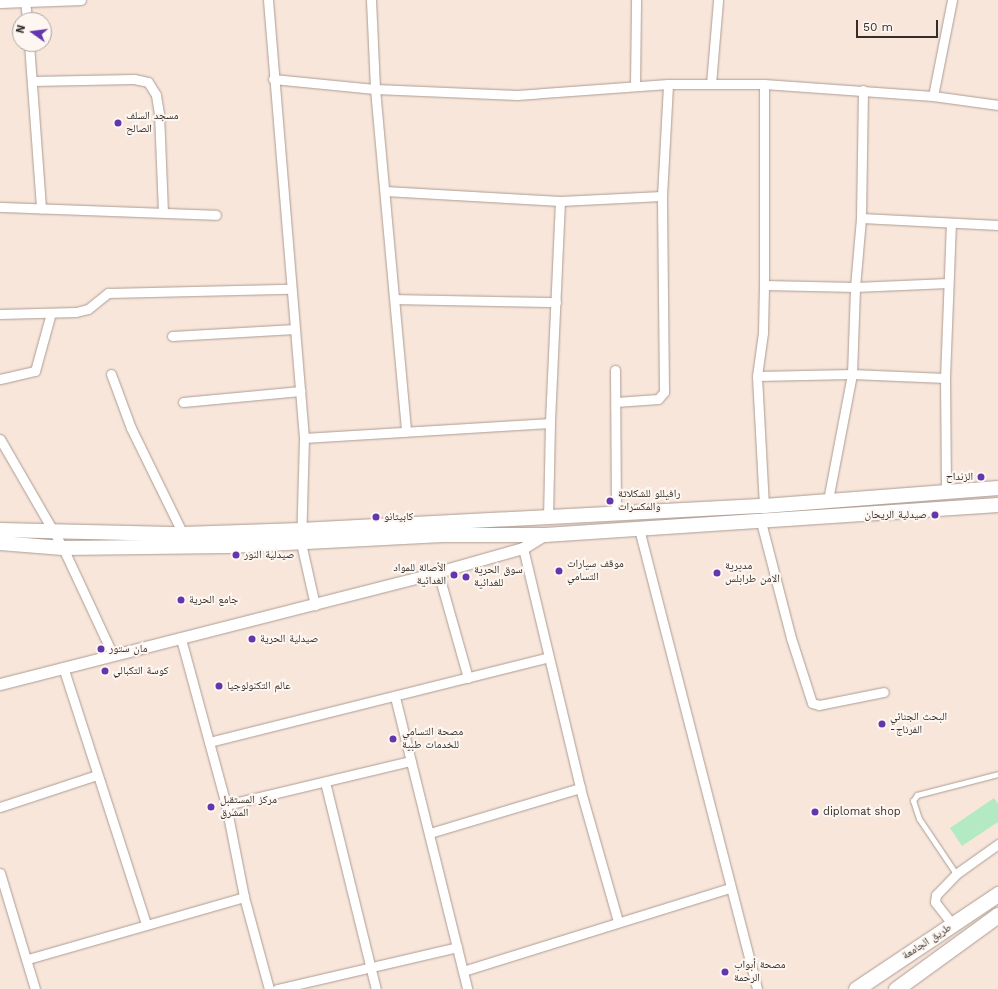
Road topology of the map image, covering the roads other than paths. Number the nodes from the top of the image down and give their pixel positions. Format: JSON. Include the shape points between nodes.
{"nodes":[{"id":1,"x":81,"y":0,"type":"edge"},
{"id":2,"x":268,"y":0,"type":"edge"},
{"id":3,"x":371,"y":0,"type":"edge"},
{"id":4,"x":636,"y":0,"type":"edge"},
{"id":5,"x":718,"y":0,"type":"edge"},
{"id":6,"x":952,"y":0,"type":"edge"},
{"id":7,"x":25,"y":1,"type":"edge"},
{"id":8,"x":0,"y":3,"type":"edge"},
{"id":9,"x":26,"y":12,"type":"edge"},
{"id":10,"x":30,"y":52,"type":"edge"},
{"id":11,"x":273,"y":80,"type":"junction"},
{"id":12,"x":32,"y":82,"type":"junction"},
{"id":13,"x":668,"y":84,"type":"junction"},
{"id":14,"x":711,"y":84,"type":"junction"},
{"id":15,"x":764,"y":84,"type":"junction"},
{"id":16,"x":636,"y":86,"type":"junction"},
{"id":17,"x":375,"y":89,"type":"junction"},
{"id":18,"x":863,"y":90,"type":"junction"},
{"id":19,"x":933,"y":96,"type":"junction"},
{"id":20,"x":998,"y":104,"type":"edge"},
{"id":21,"x":385,"y":191,"type":"junction"},
{"id":22,"x":662,"y":196,"type":"junction"},
{"id":23,"x":560,"y":201,"type":"junction"},
{"id":24,"x":0,"y":208,"type":"edge"},
{"id":25,"x":41,"y":209,"type":"junction"},
{"id":26,"x":163,"y":212,"type":"junction"},
{"id":27,"x":216,"y":215,"type":"dead end"},
{"id":28,"x":860,"y":218,"type":"junction"},
{"id":29,"x":951,"y":224,"type":"junction"},
{"id":30,"x":998,"y":225,"type":"edge"},
{"id":31,"x":948,"y":282,"type":"junction"},
{"id":32,"x":764,"y":285,"type":"junction"},
{"id":33,"x":855,"y":287,"type":"junction"},
{"id":34,"x":291,"y":289,"type":"junction"},
{"id":35,"x":395,"y":299,"type":"junction"},
{"id":36,"x":556,"y":302,"type":"junction"},
{"id":37,"x":51,"y":313,"type":"junction"},
{"id":38,"x":0,"y":314,"type":"edge"},
{"id":39,"x":295,"y":330,"type":"junction"},
{"id":40,"x":172,"y":336,"type":"dead end"},
{"id":41,"x":615,"y":370,"type":"dead end"},
{"id":42,"x":111,"y":374,"type":"dead end"},
{"id":43,"x":852,"y":374,"type":"junction"},
{"id":44,"x":757,"y":376,"type":"junction"},
{"id":45,"x":945,"y":378,"type":"junction"},
{"id":46,"x":0,"y":379,"type":"edge"},
{"id":47,"x":300,"y":391,"type":"junction"},
{"id":48,"x":183,"y":402,"type":"dead end"},
{"id":49,"x":616,"y":402,"type":"junction"},
{"id":50,"x":550,"y":423,"type":"junction"},
{"id":51,"x":406,"y":432,"type":"junction"},
{"id":52,"x":304,"y":438,"type":"junction"},
{"id":53,"x":0,"y":439,"type":"edge"},
{"id":54,"x":0,"y":456,"type":"edge"},
{"id":55,"x":10,"y":457,"type":"junction"},
{"id":56,"x":998,"y":488,"type":"edge"},
{"id":57,"x":946,"y":491,"type":"junction"},
{"id":58,"x":828,"y":500,"type":"junction"},
{"id":59,"x":998,"y":504,"type":"edge"},
{"id":60,"x":764,"y":506,"type":"junction"},
{"id":61,"x":616,"y":514,"type":"junction"},
{"id":62,"x":548,"y":518,"type":"junction"},
{"id":63,"x":761,"y":522,"type":"junction"},
{"id":64,"x":639,"y":529,"type":"junction"},
{"id":65,"x":0,"y":530,"type":"edge"},
{"id":66,"x":54,"y":531,"type":"junction"},
{"id":67,"x":182,"y":534,"type":"junction"},
{"id":68,"x":545,"y":535,"type":"junction"},
{"id":69,"x":301,"y":536,"type":"junction"},
{"id":70,"x":276,"y":537,"type":"junction"},
{"id":71,"x":0,"y":543,"type":"edge"},
{"id":72,"x":63,"y":548,"type":"junction"},
{"id":73,"x":523,"y":548,"type":"junction"},
{"id":74,"x":438,"y":572,"type":"junction"},
{"id":75,"x":315,"y":605,"type":"junction"},
{"id":76,"x":181,"y":639,"type":"junction"},
{"id":77,"x":113,"y":655,"type":"junction"},
{"id":78,"x":548,"y":658,"type":"junction"},
{"id":79,"x":62,"y":667,"type":"junction"},
{"id":80,"x":468,"y":678,"type":"junction"},
{"id":81,"x":0,"y":684,"type":"edge"},
{"id":82,"x":884,"y":692,"type":"dead end"},
{"id":83,"x":395,"y":696,"type":"junction"},
{"id":84,"x":209,"y":742,"type":"junction"},
{"id":85,"x":411,"y":761,"type":"junction"},
{"id":86,"x":998,"y":774,"type":"edge"},
{"id":87,"x":97,"y":775,"type":"junction"},
{"id":88,"x":325,"y":782,"type":"junction"},
{"id":89,"x":580,"y":788,"type":"junction"},
{"id":90,"x":226,"y":805,"type":"junction"},
{"id":91,"x":0,"y":807,"type":"edge"},
{"id":92,"x":430,"y":833,"type":"junction"},
{"id":93,"x":998,"y":844,"type":"edge"},
{"id":94,"x":956,"y":874,"type":"junction"},
{"id":95,"x":1,"y":877,"type":"edge"},
{"id":96,"x":729,"y":888,"type":"junction"},
{"id":97,"x":998,"y":894,"type":"edge"},
{"id":98,"x":244,"y":897,"type":"junction"},
{"id":99,"x":998,"y":915,"type":"edge"},
{"id":100,"x":618,"y":921,"type":"junction"},
{"id":101,"x":146,"y":924,"type":"junction"},
{"id":102,"x":953,"y":925,"type":"junction"},
{"id":103,"x":457,"y":947,"type":"junction"},
{"id":104,"x":28,"y":959,"type":"junction"},
{"id":105,"x":371,"y":967,"type":"junction"},
{"id":106,"x":463,"y":970,"type":"junction"},
{"id":107,"x":35,"y":989,"type":"edge"},
{"id":108,"x":269,"y":989,"type":"edge"},
{"id":109,"x":277,"y":989,"type":"edge"},
{"id":110,"x":376,"y":989,"type":"edge"},
{"id":111,"x":467,"y":989,"type":"edge"},
{"id":112,"x":756,"y":989,"type":"edge"},
{"id":113,"x":856,"y":989,"type":"edge"},
{"id":114,"x":896,"y":989,"type":"edge"}],
"edges":[{"from":1,"to":7,"type":"street"},
{"from":2,"to":11,"type":"street"},
{"from":3,"to":17,"type":"street"},
{"from":4,"to":16,"type":"street"},
{"from":5,"to":14,"type":"street"},
{"from":6,"to":19,"type":"street"},
{"from":7,"to":8,"type":"street"},
{"from":7,"to":9,"type":"street"},
{"from":10,"to":12,"type":"street"},
{"from":11,"to":17,"type":"street"},
{"from":11,"to":34,"type":"street"},
{"from":12,"to":25,"type":"street"},
{"from":12,"to":26,"type":"street","via":[[134,79],[148,82],[156,95],[159,113]]},
{"from":13,"to":14,"type":"street"},
{"from":13,"to":16,"type":"street"},
{"from":13,"to":22,"type":"street"},
{"from":14,"to":15,"type":"street"},
{"from":15,"to":18,"type":"street"},
{"from":15,"to":32,"type":"street"},
{"from":16,"to":17,"type":"street","via":[[517,95]]},
{"from":17,"to":21,"type":"street"},
{"from":18,"to":19,"type":"street"},
{"from":18,"to":28,"type":"street"},
{"from":19,"to":20,"type":"street"},
{"from":21,"to":23,"type":"street"},
{"from":21,"to":35,"type":"street"},
{"from":22,"to":23,"type":"street"},
{"from":22,"to":49,"type":"street","via":[[664,392],[658,399]]},
{"from":23,"to":36,"type":"street"},
{"from":24,"to":25,"type":"street"},
{"from":25,"to":26,"type":"street"},
{"from":26,"to":27,"type":"street"},
{"from":28,"to":29,"type":"street"},
{"from":28,"to":33,"type":"street"},
{"from":29,"to":30,"type":"street"},
{"from":29,"to":31,"type":"street"},
{"from":31,"to":33,"type":"street"},
{"from":31,"to":45,"type":"street"},
{"from":32,"to":33,"type":"street"},
{"from":32,"to":44,"type":"street","via":[[763,333]]},
{"from":33,"to":43,"type":"street"},
{"from":34,"to":37,"type":"street","via":[[108,293],[88,309]]},
{"from":34,"to":39,"type":"street"},
{"from":35,"to":36,"type":"street"},
{"from":35,"to":51,"type":"street"},
{"from":36,"to":50,"type":"street"},
{"from":37,"to":38,"type":"street"},
{"from":37,"to":46,"type":"street","via":[[36,371]]},
{"from":39,"to":40,"type":"street"},
{"from":39,"to":47,"type":"street"},
{"from":41,"to":49,"type":"street"},
{"from":42,"to":67,"type":"street","via":[[131,428]]},
{"from":43,"to":44,"type":"street"},
{"from":43,"to":45,"type":"street"},
{"from":43,"to":58,"type":"street"},
{"from":44,"to":60,"type":"street"},
{"from":45,"to":57,"type":"street"},
{"from":47,"to":48,"type":"street"},
{"from":47,"to":52,"type":"street"},
{"from":49,"to":61,"type":"street"},
{"from":50,"to":51,"type":"street"},
{"from":50,"to":62,"type":"street"},
{"from":51,"to":52,"type":"street"},
{"from":52,"to":69,"type":"street"},
{"from":53,"to":55,"type":"street"},
{"from":54,"to":55,"type":"street"},
{"from":55,"to":66,"type":"street"},
{"from":56,"to":57,"type":"main road"},
{"from":57,"to":58,"type":"main road"},
{"from":58,"to":60,"type":"main road"},
{"from":59,"to":63,"type":"main road"},
{"from":60,"to":61,"type":"main road"},
{"from":61,"to":62,"type":"main road"},
{"from":62,"to":69,"type":"main road"},
{"from":63,"to":64,"type":"main road"},
{"from":63,"to":82,"type":"street","via":[[791,638],[812,703],[819,705]]},
{"from":64,"to":68,"type":"main road"},
{"from":64,"to":96,"type":"street"},
{"from":65,"to":66,"type":"main road"},
{"from":66,"to":67,"type":"main road"},
{"from":66,"to":72,"type":"street"},
{"from":67,"to":70,"type":"main road"},
{"from":68,"to":69,"type":"main road"},
{"from":68,"to":73,"type":"street"},
{"from":69,"to":70,"type":"main road"},
{"from":69,"to":75,"type":"street"},
{"from":70,"to":72,"type":"main road"},
{"from":71,"to":72,"type":"main road"},
{"from":72,"to":77,"type":"street"},
{"from":73,"to":74,"type":"street"},
{"from":73,"to":78,"type":"street"},
{"from":74,"to":75,"type":"street"},
{"from":74,"to":80,"type":"street"},
{"from":75,"to":76,"type":"street"},
{"from":76,"to":77,"type":"street"},
{"from":76,"to":84,"type":"street"},
{"from":77,"to":79,"type":"street"},
{"from":78,"to":80,"type":"street"},
{"from":78,"to":89,"type":"street"},
{"from":79,"to":81,"type":"street"},
{"from":79,"to":87,"type":"street"},
{"from":80,"to":83,"type":"street"},
{"from":83,"to":84,"type":"street"},
{"from":83,"to":85,"type":"street"},
{"from":84,"to":90,"type":"street"},
{"from":85,"to":88,"type":"street"},
{"from":85,"to":92,"type":"street"},
{"from":86,"to":94,"type":"lane","via":[[917,795],[913,801],[919,818]]},
{"from":87,"to":91,"type":"street"},
{"from":87,"to":101,"type":"street"},
{"from":88,"to":90,"type":"street"},
{"from":88,"to":105,"type":"street"},
{"from":89,"to":92,"type":"street"},
{"from":89,"to":100,"type":"street"},
{"from":90,"to":98,"type":"street"},
{"from":92,"to":103,"type":"street"},
{"from":93,"to":94,"type":"street"},
{"from":94,"to":102,"type":"street","via":[[936,895],[935,902]]},
{"from":95,"to":104,"type":"street"},
{"from":96,"to":100,"type":"street"},
{"from":96,"to":112,"type":"street"},
{"from":97,"to":102,"type":"highway","name":"طريق الجامعة"},
{"from":98,"to":101,"type":"street"},
{"from":98,"to":108,"type":"street"},
{"from":99,"to":114,"type":"highway","name":"طريق الجامعة"},
{"from":100,"to":106,"type":"street"},
{"from":101,"to":104,"type":"street"},
{"from":102,"to":113,"type":"highway","name":"طريق الجامعة"},
{"from":103,"to":105,"type":"street"},
{"from":103,"to":106,"type":"street"},
{"from":104,"to":107,"type":"street"},
{"from":105,"to":109,"type":"street"},
{"from":105,"to":110,"type":"street"},
{"from":106,"to":111,"type":"street"}]}
